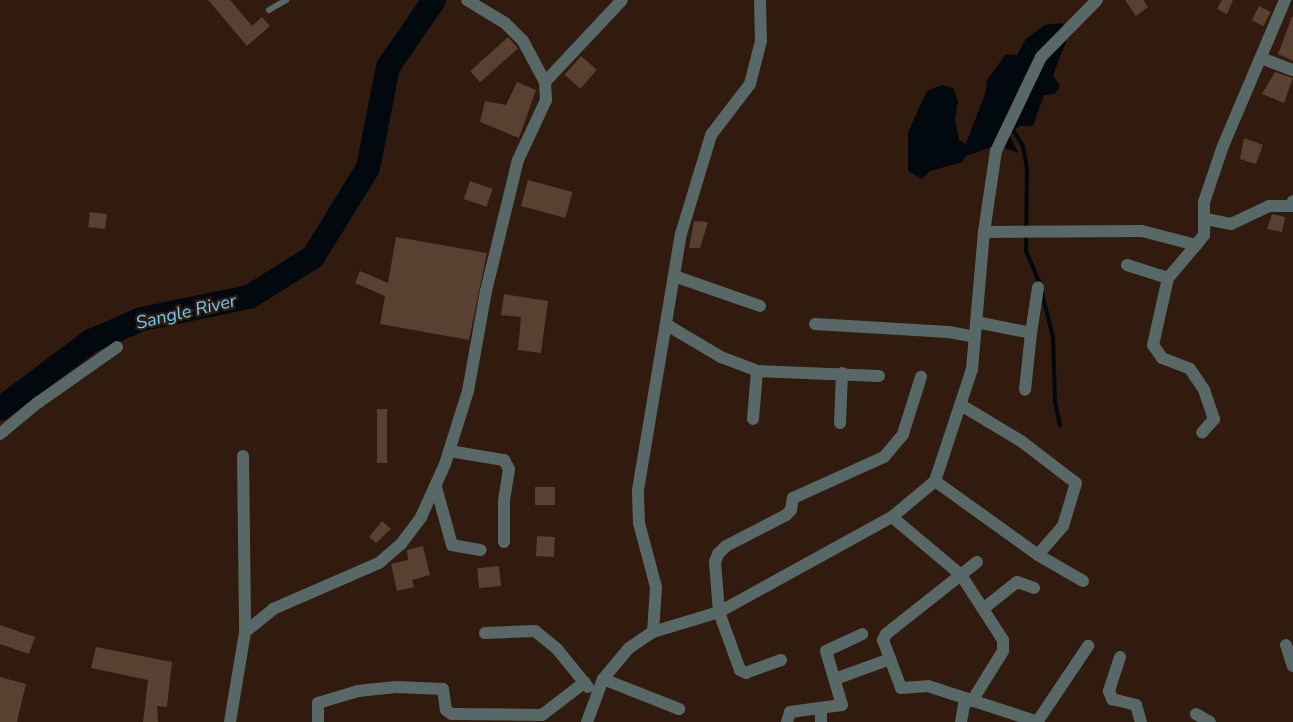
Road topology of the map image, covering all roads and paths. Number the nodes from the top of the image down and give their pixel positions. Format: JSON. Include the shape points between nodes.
{"nodes":[{"id":1,"x":286,"y":0,"type":"edge"},
{"id":2,"x":467,"y":0,"type":"edge"},
{"id":3,"x":622,"y":0,"type":"edge"},
{"id":4,"x":760,"y":0,"type":"edge"},
{"id":5,"x":1097,"y":0,"type":"edge"},
{"id":6,"x":1281,"y":1,"type":"edge"},
{"id":7,"x":268,"y":10,"type":"dead end"},
{"id":8,"x":1261,"y":58,"type":"junction"},
{"id":9,"x":1293,"y":70,"type":"edge"},
{"id":10,"x":545,"y":82,"type":"junction"},
{"id":11,"x":1293,"y":201,"type":"edge"},
{"id":12,"x":1206,"y":219,"type":"junction"},
{"id":13,"x":984,"y":232,"type":"junction"},
{"id":14,"x":1196,"y":245,"type":"junction"},
{"id":15,"x":1127,"y":265,"type":"dead end"},
{"id":16,"x":674,"y":276,"type":"junction"},
{"id":17,"x":1168,"y":278,"type":"junction"},
{"id":18,"x":1038,"y":288,"type":"dead end"},
{"id":19,"x":760,"y":306,"type":"dead end"},
{"id":20,"x":976,"y":322,"type":"junction"},
{"id":21,"x":815,"y":324,"type":"dead end"},
{"id":22,"x":667,"y":325,"type":"junction"},
{"id":23,"x":1031,"y":333,"type":"junction"},
{"id":24,"x":975,"y":337,"type":"junction"},
{"id":25,"x":117,"y":347,"type":"dead end"},
{"id":26,"x":756,"y":371,"type":"junction"},
{"id":27,"x":842,"y":373,"type":"junction"},
{"id":28,"x":879,"y":376,"type":"dead end"},
{"id":29,"x":921,"y":377,"type":"dead end"},
{"id":30,"x":1025,"y":390,"type":"dead end"},
{"id":31,"x":961,"y":405,"type":"junction"},
{"id":32,"x":753,"y":419,"type":"dead end"},
{"id":33,"x":840,"y":423,"type":"dead end"},
{"id":34,"x":1202,"y":433,"type":"dead end"},
{"id":35,"x":0,"y":434,"type":"edge"},
{"id":36,"x":449,"y":451,"type":"junction"},
{"id":37,"x":243,"y":456,"type":"dead end"},
{"id":38,"x":935,"y":481,"type":"junction"},
{"id":39,"x":436,"y":487,"type":"junction"},
{"id":40,"x":892,"y":518,"type":"junction"},
{"id":41,"x":504,"y":543,"type":"dead end"},
{"id":42,"x":481,"y":550,"type":"dead end"},
{"id":43,"x":1038,"y":555,"type":"junction"},
{"id":44,"x":977,"y":562,"type":"dead end"},
{"id":45,"x":961,"y":575,"type":"junction"},
{"id":46,"x":1083,"y":581,"type":"dead end"},
{"id":47,"x":1034,"y":588,"type":"dead end"},
{"id":48,"x":983,"y":609,"type":"junction"},
{"id":49,"x":719,"y":612,"type":"junction"},
{"id":50,"x":245,"y":632,"type":"junction"},
{"id":51,"x":653,"y":632,"type":"junction"},
{"id":52,"x":485,"y":633,"type":"dead end"},
{"id":53,"x":862,"y":634,"type":"dead end"},
{"id":54,"x":1286,"y":645,"type":"dead end"},
{"id":55,"x":1088,"y":646,"type":"dead end"},
{"id":56,"x":1120,"y":657,"type":"dead end"},
{"id":57,"x":781,"y":660,"type":"dead end"},
{"id":58,"x":890,"y":660,"type":"junction"},
{"id":59,"x":1293,"y":666,"type":"edge"},
{"id":60,"x":603,"y":679,"type":"junction"},
{"id":61,"x":835,"y":679,"type":"junction"},
{"id":62,"x":585,"y":682,"type":"junction"},
{"id":63,"x":596,"y":698,"type":"junction"},
{"id":64,"x":968,"y":700,"type":"junction"},
{"id":65,"x":679,"y":709,"type":"dead end"},
{"id":66,"x":1196,"y":714,"type":"dead end"},
{"id":67,"x":821,"y":716,"type":"edge"},
{"id":68,"x":230,"y":722,"type":"edge"},
{"id":69,"x":318,"y":722,"type":"edge"},
{"id":70,"x":587,"y":722,"type":"edge"},
{"id":71,"x":787,"y":722,"type":"edge"},
{"id":72,"x":961,"y":722,"type":"edge"},
{"id":73,"x":1037,"y":722,"type":"edge"},
{"id":74,"x":1141,"y":722,"type":"edge"},
{"id":75,"x":1210,"y":722,"type":"edge"}],
"edges":[{"from":1,"to":7,"type":"lane"},
{"from":2,"to":10,"type":"street","via":[[505,23],[523,41]]},
{"from":3,"to":10,"type":"street"},
{"from":4,"to":16,"type":"street","via":[[761,40],[750,84],[708,143],[681,234]]},
{"from":5,"to":13,"type":"street","via":[[1041,57],[1005,129],[996,152]]},
{"from":6,"to":8,"type":"street"},
{"from":8,"to":9,"type":"street"},
{"from":8,"to":12,"type":"street","via":[[1206,194]]},
{"from":10,"to":36,"type":"street","via":[[546,100],[515,171],[486,291],[468,391]]},
{"from":11,"to":12,"type":"street","via":[[1291,206],[1269,206],[1231,224]]},
{"from":12,"to":14,"type":"street","via":[[1204,235]]},
{"from":13,"to":14,"type":"street","via":[[1142,231]]},
{"from":13,"to":20,"type":"street"},
{"from":14,"to":17,"type":"street"},
{"from":15,"to":17,"type":"street"},
{"from":16,"to":19,"type":"street"},
{"from":16,"to":22,"type":"street"},
{"from":17,"to":34,"type":"street","via":[[1153,345],[1162,358],[1190,369],[1204,390],[1214,419]]},
{"from":18,"to":23,"type":"street"},
{"from":20,"to":23,"type":"street"},
{"from":20,"to":24,"type":"street"},
{"from":21,"to":24,"type":"street"},
{"from":22,"to":26,"type":"street","via":[[721,357]]},
{"from":22,"to":51,"type":"street","via":[[638,490],[639,524],[656,587]]},
{"from":23,"to":30,"type":"street","via":[[1034,339]]},
{"from":24,"to":31,"type":"street","via":[[972,369]]},
{"from":25,"to":35,"type":"street"},
{"from":26,"to":27,"type":"street"},
{"from":26,"to":32,"type":"street"},
{"from":27,"to":28,"type":"street"},
{"from":27,"to":33,"type":"street"},
{"from":29,"to":49,"type":"street","via":[[903,434],[884,457],[793,498],[786,515],[718,554],[715,562]]},
{"from":31,"to":38,"type":"street"},
{"from":31,"to":43,"type":"street","via":[[1021,441],[1076,483],[1063,526]]},
{"from":36,"to":39,"type":"street"},
{"from":36,"to":41,"type":"street","via":[[504,460],[509,469]]},
{"from":37,"to":50,"type":"street"},
{"from":38,"to":40,"type":"street"},
{"from":38,"to":43,"type":"street"},
{"from":39,"to":42,"type":"street","via":[[452,545]]},
{"from":39,"to":50,"type":"street","via":[[401,544],[379,563],[273,609]]},
{"from":40,"to":45,"type":"street"},
{"from":40,"to":49,"type":"street"},
{"from":43,"to":46,"type":"street"},
{"from":44,"to":45,"type":"street"},
{"from":45,"to":48,"type":"street"},
{"from":45,"to":58,"type":"street","via":[[886,634],[883,640]]},
{"from":47,"to":48,"type":"street","via":[[1017,582]]},
{"from":48,"to":64,"type":"street","via":[[1005,645]]},
{"from":49,"to":51,"type":"street"},
{"from":49,"to":57,"type":"street","via":[[740,670],[746,673]]},
{"from":50,"to":68,"type":"street"},
{"from":51,"to":60,"type":"street","via":[[629,648]]},
{"from":52,"to":62,"type":"street","via":[[535,631],[557,649]]},
{"from":53,"to":61,"type":"street","via":[[826,651]]},
{"from":54,"to":59,"type":"street"},
{"from":55,"to":73,"type":"street"},
{"from":56,"to":74,"type":"street","via":[[1109,691],[1112,699],[1136,705]]},
{"from":58,"to":61,"type":"street"},
{"from":58,"to":64,"type":"street","via":[[904,690],[928,686]]},
{"from":60,"to":63,"type":"street"},
{"from":60,"to":65,"type":"street"},
{"from":61,"to":67,"type":"street","via":[[842,705]]},
{"from":62,"to":63,"type":"street"},
{"from":62,"to":69,"type":"street","via":[[542,715],[452,714],[446,710],[443,689],[396,687],[358,691],[318,703]]},
{"from":63,"to":70,"type":"street"},
{"from":64,"to":72,"type":"street"},
{"from":64,"to":73,"type":"street"},
{"from":66,"to":75,"type":"street"},
{"from":67,"to":71,"type":"street","via":[[790,711]]}]}
